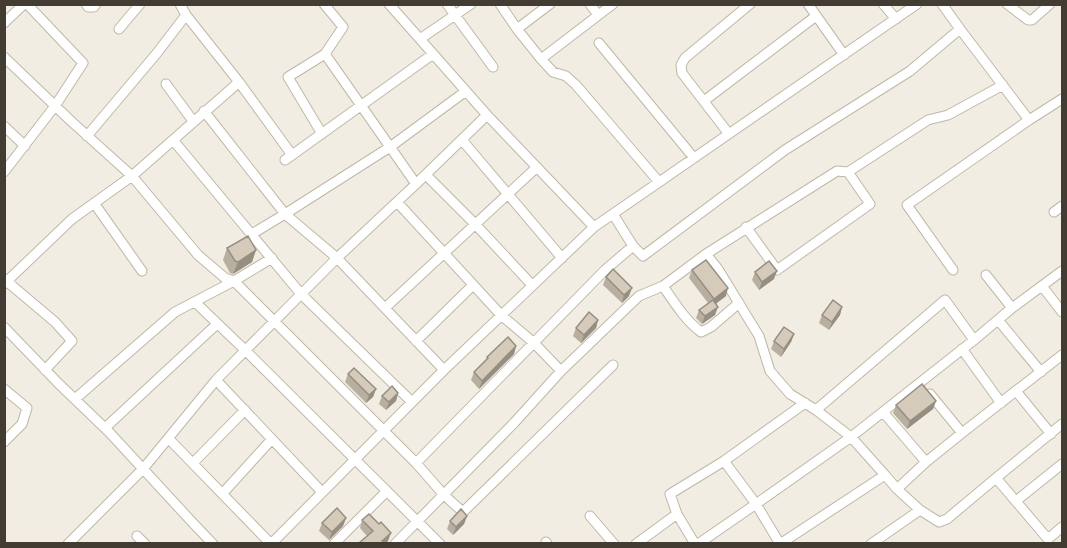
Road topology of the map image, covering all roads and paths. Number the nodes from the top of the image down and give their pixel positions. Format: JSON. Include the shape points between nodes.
{"nodes":[{"id":1,"x":26,"y":4,"type":"edge"},
{"id":2,"x":86,"y":4,"type":"edge"},
{"id":3,"x":96,"y":4,"type":"edge"},
{"id":4,"x":140,"y":4,"type":"edge"},
{"id":5,"x":180,"y":4,"type":"edge"},
{"id":6,"x":324,"y":4,"type":"edge"},
{"id":7,"x":389,"y":4,"type":"edge"},
{"id":8,"x":447,"y":4,"type":"edge"},
{"id":9,"x":471,"y":4,"type":"edge"},
{"id":10,"x":500,"y":4,"type":"edge"},
{"id":11,"x":550,"y":4,"type":"edge"},
{"id":12,"x":590,"y":4,"type":"edge"},
{"id":13,"x":613,"y":4,"type":"edge"},
{"id":14,"x":750,"y":4,"type":"edge"},
{"id":15,"x":808,"y":4,"type":"edge"},
{"id":16,"x":883,"y":4,"type":"edge"},
{"id":17,"x":917,"y":4,"type":"edge"},
{"id":18,"x":942,"y":4,"type":"edge"},
{"id":19,"x":1008,"y":4,"type":"edge"},
{"id":20,"x":1050,"y":4,"type":"edge"},
{"id":21,"x":186,"y":15,"type":"junction"},
{"id":22,"x":455,"y":15,"type":"junction"},
{"id":23,"x":598,"y":15,"type":"junction"},
{"id":24,"x":816,"y":16,"type":"junction"},
{"id":25,"x":896,"y":19,"type":"junction"},
{"id":26,"x":4,"y":23,"type":"edge"},
{"id":27,"x":119,"y":29,"type":"dead end"},
{"id":28,"x":518,"y":29,"type":"junction"},
{"id":29,"x":960,"y":29,"type":"junction"},
{"id":30,"x":420,"y":39,"type":"junction"},
{"id":31,"x":599,"y":43,"type":"dead end"},
{"id":32,"x":325,"y":54,"type":"junction"},
{"id":33,"x":433,"y":54,"type":"junction"},
{"id":34,"x":844,"y":55,"type":"junction"},
{"id":35,"x":4,"y":57,"type":"edge"},
{"id":36,"x":541,"y":59,"type":"junction"},
{"id":37,"x":494,"y":67,"type":"dead end"},
{"id":38,"x":238,"y":82,"type":"junction"},
{"id":39,"x":166,"y":84,"type":"dead end"},
{"id":40,"x":1003,"y":85,"type":"junction"},
{"id":41,"x":466,"y":91,"type":"junction"},
{"id":42,"x":1062,"y":99,"type":"edge"},
{"id":43,"x":704,"y":101,"type":"junction"},
{"id":44,"x":55,"y":106,"type":"junction"},
{"id":45,"x":361,"y":106,"type":"junction"},
{"id":46,"x":204,"y":111,"type":"junction"},
{"id":47,"x":487,"y":115,"type":"junction"},
{"id":48,"x":1029,"y":120,"type":"junction"},
{"id":49,"x":193,"y":121,"type":"junction"},
{"id":50,"x":4,"y":126,"type":"edge"},
{"id":51,"x":322,"y":134,"type":"junction"},
{"id":52,"x":729,"y":134,"type":"junction"},
{"id":53,"x":87,"y":136,"type":"junction"},
{"id":54,"x":173,"y":140,"type":"junction"},
{"id":55,"x":462,"y":140,"type":"junction"},
{"id":56,"x":25,"y":146,"type":"junction"},
{"id":57,"x":390,"y":147,"type":"junction"},
{"id":58,"x":694,"y":158,"type":"junction"},
{"id":59,"x":537,"y":167,"type":"junction"},
{"id":60,"x":4,"y":172,"type":"edge"},
{"id":61,"x":848,"y":172,"type":"junction"},
{"id":62,"x":426,"y":175,"type":"junction"},
{"id":63,"x":132,"y":176,"type":"junction"},
{"id":64,"x":659,"y":182,"type":"junction"},
{"id":65,"x":416,"y":184,"type":"junction"},
{"id":66,"x":508,"y":194,"type":"junction"},
{"id":67,"x":397,"y":202,"type":"junction"},
{"id":68,"x":94,"y":203,"type":"junction"},
{"id":69,"x":285,"y":214,"type":"junction"},
{"id":70,"x":613,"y":214,"type":"junction"},
{"id":71,"x":475,"y":224,"type":"junction"},
{"id":72,"x":594,"y":227,"type":"junction"},
{"id":73,"x":746,"y":227,"type":"junction"},
{"id":74,"x":252,"y":234,"type":"junction"},
{"id":75,"x":633,"y":246,"type":"junction"},
{"id":76,"x":444,"y":253,"type":"junction"},
{"id":77,"x":706,"y":254,"type":"junction"},
{"id":78,"x":272,"y":258,"type":"junction"},
{"id":79,"x":337,"y":258,"type":"junction"},
{"id":80,"x":562,"y":258,"type":"junction"},
{"id":81,"x":953,"y":270,"type":"dead end"},
{"id":82,"x":1062,"y":271,"type":"edge"},
{"id":83,"x":142,"y":272,"type":"dead end"},
{"id":84,"x":986,"y":275,"type":"dead end"},
{"id":85,"x":5,"y":281,"type":"edge"},
{"id":86,"x":234,"y":281,"type":"junction"},
{"id":87,"x":473,"y":285,"type":"junction"},
{"id":88,"x":532,"y":285,"type":"junction"},
{"id":89,"x":663,"y":286,"type":"junction"},
{"id":90,"x":1042,"y":286,"type":"junction"},
{"id":91,"x":302,"y":294,"type":"junction"},
{"id":92,"x":195,"y":302,"type":"junction"},
{"id":93,"x":739,"y":303,"type":"junction"},
{"id":94,"x":385,"y":308,"type":"junction"},
{"id":95,"x":1012,"y":308,"type":"junction"},
{"id":96,"x":1062,"y":312,"type":"edge"},
{"id":97,"x":501,"y":315,"type":"junction"},
{"id":98,"x":998,"y":320,"type":"junction"},
{"id":99,"x":275,"y":321,"type":"junction"},
{"id":100,"x":217,"y":324,"type":"junction"},
{"id":101,"x":4,"y":327,"type":"edge"},
{"id":102,"x":416,"y":340,"type":"junction"},
{"id":103,"x":974,"y":340,"type":"junction"},
{"id":104,"x":534,"y":343,"type":"junction"},
{"id":105,"x":962,"y":349,"type":"junction"},
{"id":106,"x":246,"y":351,"type":"junction"},
{"id":107,"x":1062,"y":356,"type":"edge"},
{"id":108,"x":613,"y":365,"type":"dead end"},
{"id":109,"x":45,"y":370,"type":"junction"},
{"id":110,"x":444,"y":370,"type":"junction"},
{"id":111,"x":561,"y":371,"type":"junction"},
{"id":112,"x":1041,"y":372,"type":"junction"},
{"id":113,"x":216,"y":380,"type":"junction"},
{"id":114,"x":921,"y":383,"type":"junction"},
{"id":115,"x":4,"y":388,"type":"edge"},
{"id":116,"x":1016,"y":391,"type":"junction"},
{"id":117,"x":75,"y":399,"type":"junction"},
{"id":118,"x":411,"y":402,"type":"junction"},
{"id":119,"x":805,"y":403,"type":"junction"},
{"id":120,"x":1001,"y":403,"type":"junction"},
{"id":121,"x":245,"y":410,"type":"junction"},
{"id":122,"x":816,"y":410,"type":"junction"},
{"id":123,"x":883,"y":412,"type":"junction"},
{"id":124,"x":1062,"y":424,"type":"edge"},
{"id":125,"x":105,"y":428,"type":"junction"},
{"id":126,"x":384,"y":430,"type":"junction"},
{"id":127,"x":962,"y":433,"type":"junction"},
{"id":128,"x":1051,"y":434,"type":"junction"},
{"id":129,"x":851,"y":437,"type":"junction"},
{"id":130,"x":169,"y":439,"type":"junction"},
{"id":131,"x":272,"y":439,"type":"junction"},
{"id":132,"x":4,"y":442,"type":"edge"},
{"id":133,"x":355,"y":459,"type":"junction"},
{"id":134,"x":724,"y":461,"type":"junction"},
{"id":135,"x":926,"y":462,"type":"junction"},
{"id":136,"x":193,"y":463,"type":"junction"},
{"id":137,"x":416,"y":463,"type":"junction"},
{"id":138,"x":1062,"y":464,"type":"edge"},
{"id":139,"x":143,"y":469,"type":"junction"},
{"id":140,"x":885,"y":475,"type":"junction"},
{"id":141,"x":996,"y":478,"type":"junction"},
{"id":142,"x":897,"y":489,"type":"junction"},
{"id":143,"x":387,"y":491,"type":"junction"},
{"id":144,"x":322,"y":492,"type":"junction"},
{"id":145,"x":223,"y":493,"type":"junction"},
{"id":146,"x":444,"y":495,"type":"junction"},
{"id":147,"x":1016,"y":501,"type":"junction"},
{"id":148,"x":756,"y":504,"type":"junction"},
{"id":149,"x":920,"y":510,"type":"junction"},
{"id":150,"x":677,"y":514,"type":"junction"},
{"id":151,"x":590,"y":516,"type":"dead end"},
{"id":152,"x":417,"y":521,"type":"junction"},
{"id":153,"x":1062,"y":527,"type":"edge"},
{"id":154,"x":137,"y":536,"type":"dead end"},
{"id":155,"x":68,"y":543,"type":"edge"},
{"id":156,"x":145,"y":543,"type":"edge"},
{"id":157,"x":213,"y":543,"type":"edge"},
{"id":158,"x":271,"y":543,"type":"edge"},
{"id":159,"x":334,"y":543,"type":"edge"},
{"id":160,"x":395,"y":543,"type":"edge"},
{"id":161,"x":440,"y":543,"type":"edge"},
{"id":162,"x":614,"y":543,"type":"edge"},
{"id":163,"x":636,"y":543,"type":"edge"},
{"id":164,"x":696,"y":543,"type":"edge"},
{"id":165,"x":780,"y":543,"type":"edge"},
{"id":166,"x":871,"y":543,"type":"edge"}],
"edges":[{"from":1,"to":26,"type":"street"},
{"from":1,"to":44,"type":"street","via":[[83,63]]},
{"from":2,"to":3,"type":"street"},
{"from":4,"to":27,"type":"street"},
{"from":5,"to":21,"type":"street"},
{"from":6,"to":32,"type":"street","via":[[343,27]]},
{"from":7,"to":30,"type":"street"},
{"from":8,"to":22,"type":"street"},
{"from":9,"to":22,"type":"street"},
{"from":10,"to":28,"type":"street"},
{"from":11,"to":28,"type":"street"},
{"from":12,"to":23,"type":"street"},
{"from":13,"to":23,"type":"street"},
{"from":14,"to":43,"type":"street","via":[[681,65],[682,73]]},
{"from":15,"to":24,"type":"street"},
{"from":16,"to":25,"type":"street"},
{"from":17,"to":25,"type":"street"},
{"from":18,"to":29,"type":"street"},
{"from":19,"to":20,"type":"street","via":[[1032,20]]},
{"from":21,"to":38,"type":"street"},
{"from":21,"to":53,"type":"street"},
{"from":22,"to":30,"type":"street"},
{"from":22,"to":37,"type":"street"},
{"from":23,"to":36,"type":"street"},
{"from":24,"to":34,"type":"street"},
{"from":24,"to":43,"type":"street"},
{"from":25,"to":34,"type":"street"},
{"from":28,"to":36,"type":"street"},
{"from":29,"to":40,"type":"street"},
{"from":29,"to":75,"type":"street","via":[[910,71],[785,150],[643,256]]},
{"from":30,"to":33,"type":"street"},
{"from":31,"to":58,"type":"street"},
{"from":32,"to":45,"type":"street"},
{"from":32,"to":51,"type":"street","via":[[288,77]]},
{"from":33,"to":41,"type":"street"},
{"from":33,"to":45,"type":"street"},
{"from":34,"to":52,"type":"street"},
{"from":35,"to":44,"type":"street"},
{"from":36,"to":64,"type":"street","via":[[553,72],[576,85]]},
{"from":38,"to":46,"type":"street"},
{"from":38,"to":51,"type":"street","via":[[288,158]]},
{"from":39,"to":49,"type":"street"},
{"from":40,"to":48,"type":"street"},
{"from":40,"to":61,"type":"street","via":[[948,115],[928,120]]},
{"from":41,"to":47,"type":"street"},
{"from":41,"to":57,"type":"street"},
{"from":42,"to":48,"type":"street"},
{"from":43,"to":52,"type":"street"},
{"from":44,"to":53,"type":"street"},
{"from":44,"to":56,"type":"street"},
{"from":45,"to":51,"type":"street"},
{"from":45,"to":57,"type":"street"},
{"from":46,"to":49,"type":"street"},
{"from":46,"to":69,"type":"street"},
{"from":47,"to":55,"type":"street"},
{"from":47,"to":59,"type":"street"},
{"from":48,"to":81,"type":"street","via":[[907,205]]},
{"from":49,"to":54,"type":"street"},
{"from":50,"to":56,"type":"street"},
{"from":52,"to":58,"type":"street"},
{"from":53,"to":63,"type":"street"},
{"from":54,"to":63,"type":"street"},
{"from":54,"to":74,"type":"street"},
{"from":55,"to":62,"type":"street"},
{"from":55,"to":66,"type":"street"},
{"from":56,"to":60,"type":"street"},
{"from":57,"to":65,"type":"street"},
{"from":57,"to":69,"type":"street"},
{"from":58,"to":64,"type":"street"},
{"from":59,"to":66,"type":"street"},
{"from":59,"to":72,"type":"street"},
{"from":61,"to":73,"type":"street","via":[[837,171]]},
{"from":61,"to":73,"type":"street","via":[[870,204],[777,270]]},
{"from":62,"to":65,"type":"street"},
{"from":62,"to":71,"type":"street"},
{"from":63,"to":68,"type":"street"},
{"from":63,"to":86,"type":"street","via":[[198,255]]},
{"from":64,"to":70,"type":"street"},
{"from":65,"to":67,"type":"street"},
{"from":66,"to":71,"type":"street"},
{"from":66,"to":80,"type":"street"},
{"from":67,"to":76,"type":"street"},
{"from":67,"to":79,"type":"street"},
{"from":68,"to":83,"type":"street"},
{"from":68,"to":85,"type":"street"},
{"from":69,"to":74,"type":"street"},
{"from":69,"to":79,"type":"street"},
{"from":70,"to":72,"type":"street"},
{"from":70,"to":75,"type":"street"},
{"from":71,"to":76,"type":"street"},
{"from":71,"to":88,"type":"street"},
{"from":72,"to":80,"type":"street"},
{"from":73,"to":77,"type":"street"},
{"from":74,"to":78,"type":"street"},
{"from":75,"to":104,"type":"street"},
{"from":76,"to":87,"type":"street"},
{"from":76,"to":94,"type":"street"},
{"from":77,"to":89,"type":"street"},
{"from":77,"to":93,"type":"street"},
{"from":78,"to":86,"type":"street"},
{"from":78,"to":91,"type":"street"},
{"from":79,"to":91,"type":"street"},
{"from":79,"to":94,"type":"street"},
{"from":80,"to":88,"type":"street"},
{"from":82,"to":90,"type":"street"},
{"from":84,"to":95,"type":"street"},
{"from":85,"to":109,"type":"street","via":[[55,321],[72,341]]},
{"from":86,"to":92,"type":"street"},
{"from":86,"to":99,"type":"street"},
{"from":87,"to":97,"type":"street"},
{"from":87,"to":102,"type":"street"},
{"from":88,"to":97,"type":"street"},
{"from":89,"to":93,"type":"street","via":[[701,332]]},
{"from":89,"to":111,"type":"street","via":[[639,296]]},
{"from":90,"to":95,"type":"street"},
{"from":90,"to":96,"type":"street"},
{"from":91,"to":99,"type":"street"},
{"from":91,"to":118,"type":"street"},
{"from":92,"to":100,"type":"street"},
{"from":92,"to":117,"type":"street","via":[[176,312]]},
{"from":93,"to":119,"type":"street","via":[[759,336],[770,371],[790,394]]},
{"from":94,"to":102,"type":"street"},
{"from":95,"to":98,"type":"street"},
{"from":97,"to":104,"type":"street"},
{"from":97,"to":110,"type":"street"},
{"from":98,"to":103,"type":"street"},
{"from":98,"to":112,"type":"street"},
{"from":99,"to":106,"type":"street"},
{"from":99,"to":126,"type":"street"},
{"from":100,"to":106,"type":"street"},
{"from":100,"to":125,"type":"street"},
{"from":101,"to":109,"type":"street"},
{"from":102,"to":110,"type":"street"},
{"from":103,"to":105,"type":"street"},
{"from":103,"to":122,"type":"street","via":[[945,300]]},
{"from":104,"to":111,"type":"street"},
{"from":104,"to":137,"type":"street"},
{"from":105,"to":114,"type":"street"},
{"from":105,"to":120,"type":"street"},
{"from":106,"to":113,"type":"street"},
{"from":106,"to":133,"type":"street"},
{"from":107,"to":112,"type":"street"},
{"from":108,"to":146,"type":"street","via":[[463,512]]},
{"from":109,"to":117,"type":"street"},
{"from":110,"to":118,"type":"street"},
{"from":111,"to":146,"type":"street"},
{"from":112,"to":116,"type":"street"},
{"from":113,"to":121,"type":"street"},
{"from":113,"to":130,"type":"street"},
{"from":114,"to":123,"type":"street"},
{"from":114,"to":127,"type":"street"},
{"from":115,"to":132,"type":"street","via":[[27,408],[22,424]]},
{"from":116,"to":120,"type":"street"},
{"from":116,"to":128,"type":"street"},
{"from":117,"to":125,"type":"street"},
{"from":118,"to":126,"type":"street"},
{"from":119,"to":122,"type":"street"},
{"from":119,"to":134,"type":"street"},
{"from":120,"to":127,"type":"street"},
{"from":121,"to":131,"type":"street"},
{"from":121,"to":136,"type":"street"},
{"from":122,"to":129,"type":"street"},
{"from":123,"to":129,"type":"street"},
{"from":123,"to":135,"type":"street"},
{"from":124,"to":128,"type":"street"},
{"from":125,"to":139,"type":"street"},
{"from":126,"to":133,"type":"street"},
{"from":126,"to":137,"type":"street"},
{"from":127,"to":135,"type":"street"},
{"from":128,"to":141,"type":"street"},
{"from":129,"to":140,"type":"street"},
{"from":129,"to":148,"type":"street"},
{"from":130,"to":136,"type":"street"},
{"from":130,"to":139,"type":"street"},
{"from":131,"to":144,"type":"street"},
{"from":131,"to":145,"type":"street"},
{"from":133,"to":143,"type":"street"},
{"from":133,"to":144,"type":"street"},
{"from":134,"to":148,"type":"street"},
{"from":134,"to":150,"type":"street","via":[[670,494]]},
{"from":135,"to":142,"type":"street"},
{"from":136,"to":145,"type":"street"},
{"from":137,"to":146,"type":"street"},
{"from":138,"to":147,"type":"street"},
{"from":139,"to":155,"type":"street"},
{"from":139,"to":157,"type":"street"},
{"from":140,"to":142,"type":"street"},
{"from":140,"to":165,"type":"street"},
{"from":141,"to":147,"type":"street"},
{"from":141,"to":149,"type":"street","via":[[947,519],[939,522]]},
{"from":142,"to":149,"type":"street"},
{"from":143,"to":152,"type":"street"},
{"from":143,"to":159,"type":"street"},
{"from":144,"to":158,"type":"street"},
{"from":145,"to":158,"type":"street"},
{"from":146,"to":152,"type":"street"},
{"from":147,"to":153,"type":"street","via":[[1048,539]]},
{"from":148,"to":164,"type":"street"},
{"from":148,"to":165,"type":"street"},
{"from":149,"to":166,"type":"street"},
{"from":150,"to":163,"type":"street"},
{"from":150,"to":164,"type":"street"},
{"from":151,"to":162,"type":"street"},
{"from":152,"to":160,"type":"street"},
{"from":152,"to":161,"type":"street"},
{"from":154,"to":156,"type":"street"}]}
